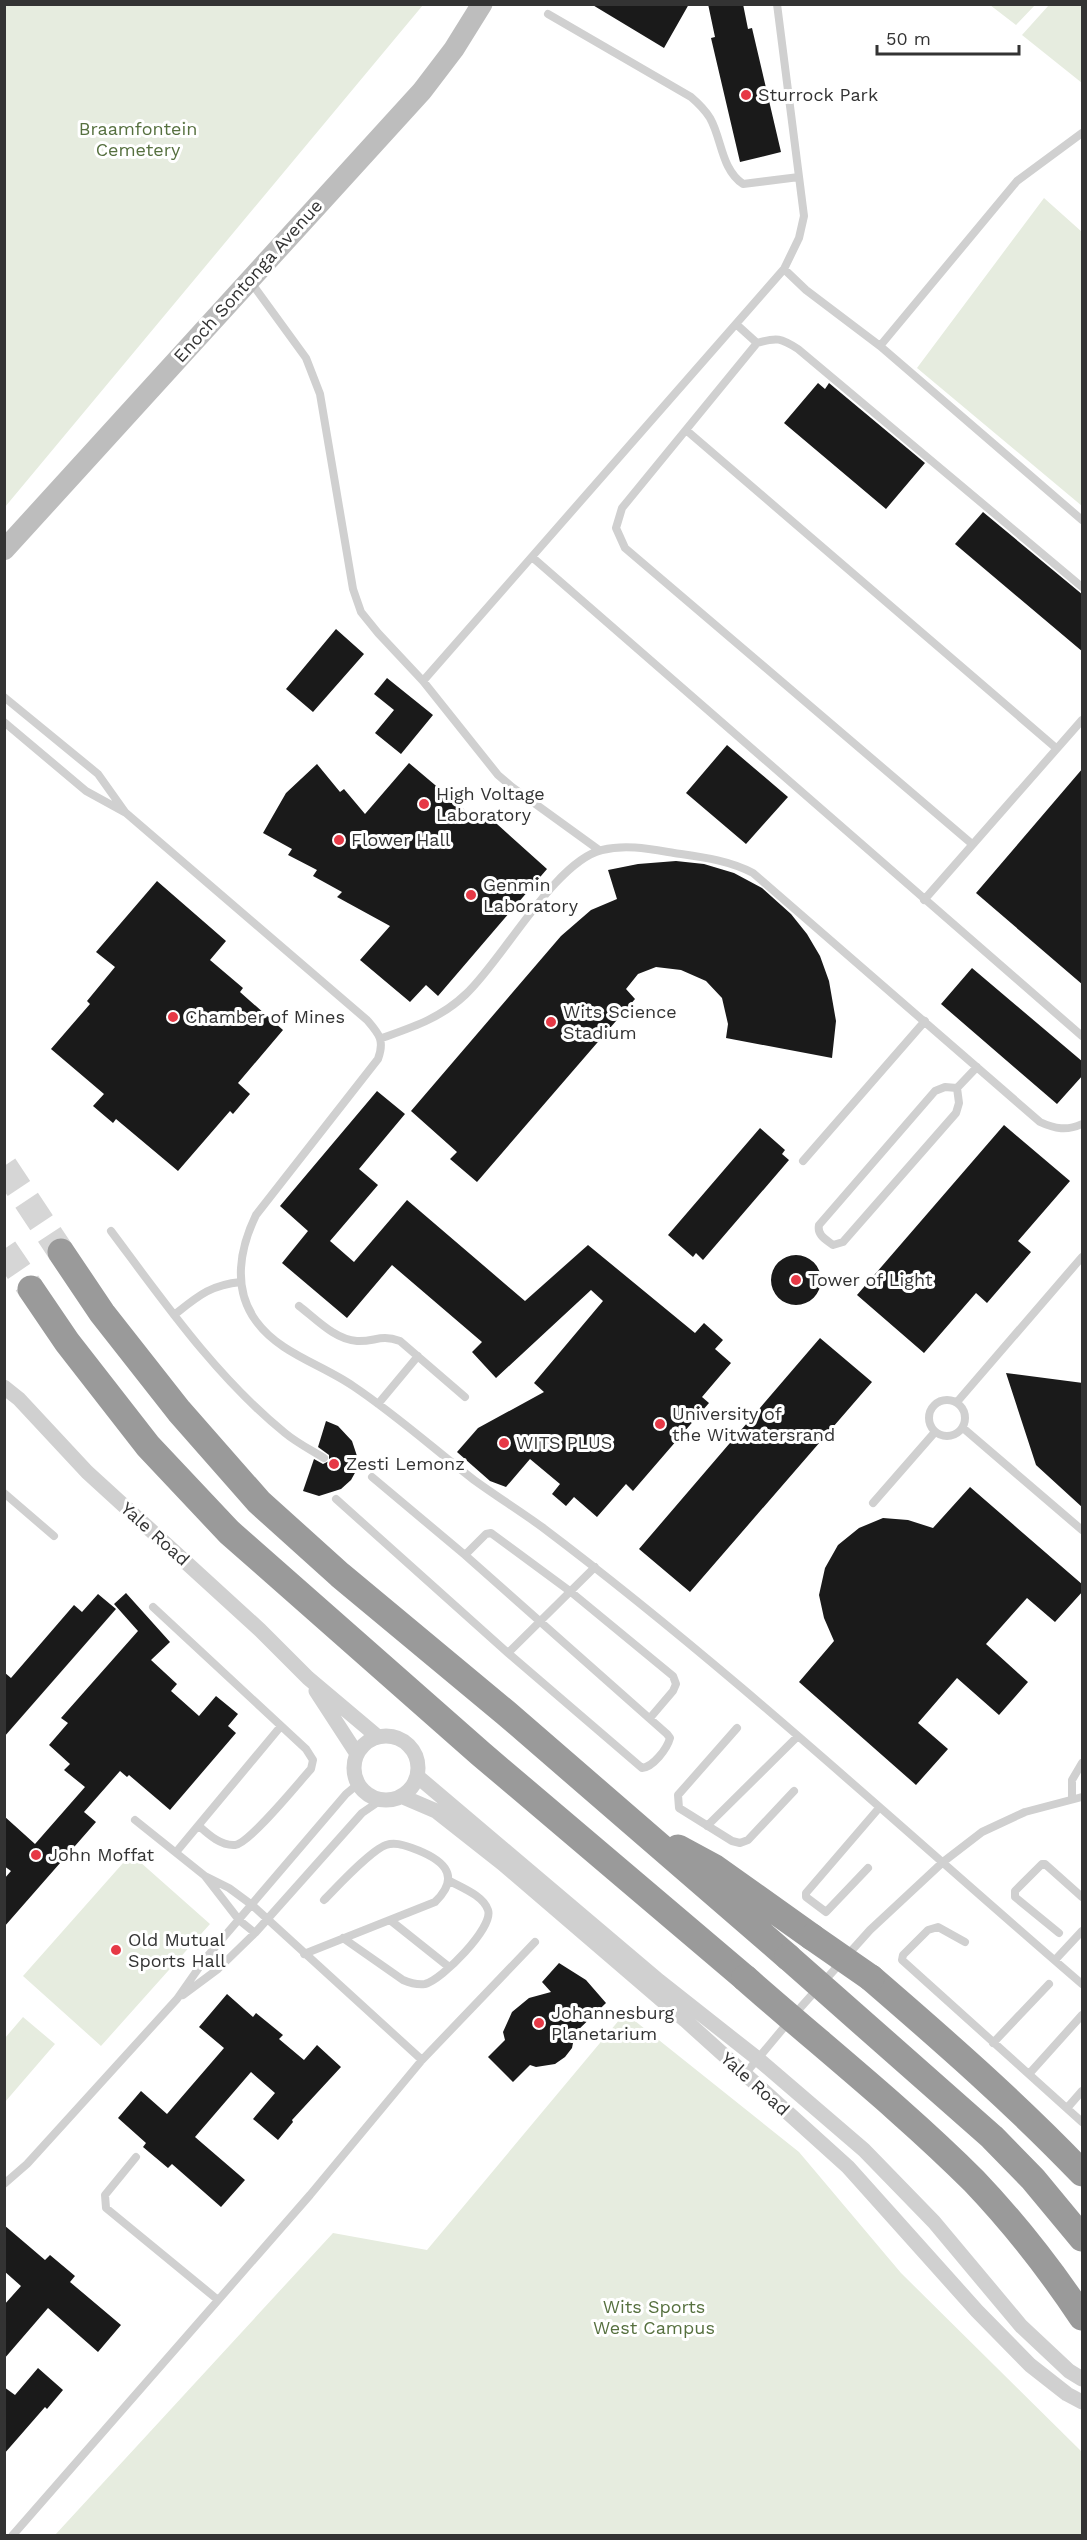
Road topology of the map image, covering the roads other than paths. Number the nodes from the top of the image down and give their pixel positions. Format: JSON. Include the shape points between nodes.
{"nodes":[{"id":1,"x":482,"y":4,"type":"edge"},
{"id":2,"x":777,"y":4,"type":"edge"},
{"id":3,"x":548,"y":14,"type":"dead end"},
{"id":4,"x":1083,"y":133,"type":"edge"},
{"id":5,"x":799,"y":177,"type":"junction"},
{"id":6,"x":784,"y":269,"type":"junction"},
{"id":7,"x":249,"y":280,"type":"junction"},
{"id":8,"x":736,"y":324,"type":"junction"},
{"id":9,"x":757,"y":343,"type":"junction"},
{"id":10,"x":880,"y":346,"type":"junction"},
{"id":11,"x":686,"y":430,"type":"junction"},
{"id":12,"x":1083,"y":520,"type":"edge"},
{"id":13,"x":4,"y":550,"type":"edge"},
{"id":14,"x":532,"y":557,"type":"junction"},
{"id":15,"x":1083,"y":587,"type":"edge"},
{"id":16,"x":423,"y":681,"type":"junction"},
{"id":17,"x":4,"y":696,"type":"edge"},
{"id":18,"x":1083,"y":720,"type":"edge"},
{"id":19,"x":4,"y":722,"type":"edge"},
{"id":20,"x":1056,"y":748,"type":"junction"},
{"id":21,"x":126,"y":813,"type":"junction"},
{"id":22,"x":972,"y":844,"type":"junction"},
{"id":23,"x":599,"y":850,"type":"junction"},
{"id":24,"x":924,"y":900,"type":"junction"},
{"id":25,"x":925,"y":1021,"type":"junction"},
{"id":26,"x":1083,"y":1036,"type":"edge"},
{"id":27,"x":382,"y":1038,"type":"junction"},
{"id":28,"x":977,"y":1067,"type":"junction"},
{"id":29,"x":957,"y":1088,"type":"junction"},
{"id":30,"x":1083,"y":1124,"type":"edge"},
{"id":31,"x":803,"y":1161,"type":"dead end"},
{"id":32,"x":111,"y":1231,"type":"dead end"},
{"id":33,"x":62,"y":1252,"type":"tunnel mouth"},
{"id":34,"x":1083,"y":1257,"type":"edge"},
{"id":35,"x":241,"y":1282,"type":"junction"},
{"id":36,"x":31,"y":1289,"type":"tunnel mouth"},
{"id":37,"x":299,"y":1306,"type":"dead end"},
{"id":38,"x":174,"y":1315,"type":"junction"},
{"id":39,"x":418,"y":1356,"type":"junction"},
{"id":40,"x":4,"y":1387,"type":"edge"},
{"id":41,"x":465,"y":1397,"type":"dead end"},
{"id":42,"x":957,"y":1402,"type":"junction"},
{"id":43,"x":378,"y":1404,"type":"junction"},
{"id":44,"x":963,"y":1428,"type":"junction"},
{"id":45,"x":935,"y":1432,"type":"junction"},
{"id":46,"x":324,"y":1458,"type":"dead end"},
{"id":47,"x":372,"y":1477,"type":"dead end"},
{"id":48,"x":4,"y":1492,"type":"edge"},
{"id":49,"x":336,"y":1499,"type":"dead end"},
{"id":50,"x":873,"y":1503,"type":"dead end"},
{"id":51,"x":1083,"y":1530,"type":"edge"},
{"id":52,"x":54,"y":1536,"type":"dead end"},
{"id":53,"x":465,"y":1555,"type":"junction"},
{"id":54,"x":595,"y":1568,"type":"junction"},
{"id":55,"x":571,"y":1592,"type":"junction"},
{"id":56,"x":153,"y":1607,"type":"dead end"},
{"id":57,"x":540,"y":1622,"type":"junction"},
{"id":58,"x":508,"y":1653,"type":"junction"},
{"id":59,"x":308,"y":1678,"type":"junction"},
{"id":60,"x":650,"y":1718,"type":"junction"},
{"id":61,"x":281,"y":1726,"type":"junction"},
{"id":62,"x":736,"y":1728,"type":"dead end"},
{"id":63,"x":378,"y":1737,"type":"junction"},
{"id":64,"x":797,"y":1737,"type":"junction"},
{"id":65,"x":357,"y":1754,"type":"junction"},
{"id":66,"x":1083,"y":1763,"type":"edge"},
{"id":67,"x":417,"y":1776,"type":"junction"},
{"id":68,"x":358,"y":1784,"type":"junction"},
{"id":69,"x":794,"y":1791,"type":"dead end"},
{"id":70,"x":401,"y":1796,"type":"junction"},
{"id":71,"x":1083,"y":1797,"type":"edge"},
{"id":72,"x":1072,"y":1799,"type":"junction"},
{"id":73,"x":381,"y":1800,"type":"junction"},
{"id":74,"x":879,"y":1808,"type":"junction"},
{"id":75,"x":135,"y":1820,"type":"dead end"},
{"id":76,"x":199,"y":1826,"type":"junction"},
{"id":77,"x":707,"y":1826,"type":"junction"},
{"id":78,"x":646,"y":1834,"type":"junction"},
{"id":79,"x":177,"y":1851,"type":"junction"},
{"id":80,"x":943,"y":1862,"type":"junction"},
{"id":81,"x":868,"y":1868,"type":"dead end"},
{"id":82,"x":205,"y":1876,"type":"junction"},
{"id":83,"x":448,"y":1880,"type":"junction"},
{"id":84,"x":1083,"y":1897,"type":"edge"},
{"id":85,"x":324,"y":1900,"type":"dead end"},
{"id":86,"x":252,"y":1905,"type":"junction"},
{"id":87,"x":268,"y":1919,"type":"junction"},
{"id":88,"x":239,"y":1920,"type":"junction"},
{"id":89,"x":390,"y":1920,"type":"junction"},
{"id":90,"x":1083,"y":1931,"type":"edge"},
{"id":91,"x":255,"y":1933,"type":"junction"},
{"id":92,"x":1059,"y":1933,"type":"dead end"},
{"id":93,"x":344,"y":1938,"type":"junction"},
{"id":94,"x":535,"y":1942,"type":"dead end"},
{"id":95,"x":965,"y":1942,"type":"dead end"},
{"id":96,"x":610,"y":1948,"type":"junction"},
{"id":97,"x":304,"y":1954,"type":"junction"},
{"id":98,"x":1055,"y":1960,"type":"junction"},
{"id":99,"x":449,"y":1967,"type":"junction"},
{"id":100,"x":1049,"y":1984,"type":"dead end"},
{"id":101,"x":1083,"y":1984,"type":"edge"},
{"id":102,"x":177,"y":1999,"type":"junction"},
{"id":103,"x":1083,"y":2015,"type":"edge"},
{"id":104,"x":993,"y":2043,"type":"junction"},
{"id":105,"x":758,"y":2059,"type":"junction"},
{"id":106,"x":422,"y":2060,"type":"junction"},
{"id":107,"x":1029,"y":2074,"type":"junction"},
{"id":108,"x":744,"y":2075,"type":"junction"},
{"id":109,"x":1083,"y":2091,"type":"edge"},
{"id":110,"x":1068,"y":2107,"type":"junction"},
{"id":111,"x":1083,"y":2122,"type":"edge"},
{"id":112,"x":136,"y":2157,"type":"dead end"},
{"id":113,"x":1083,"y":2174,"type":"edge"},
{"id":114,"x":4,"y":2184,"type":"edge"},
{"id":115,"x":1083,"y":2238,"type":"edge"},
{"id":116,"x":218,"y":2300,"type":"junction"},
{"id":117,"x":1083,"y":2317,"type":"edge"},
{"id":118,"x":1083,"y":2379,"type":"edge"},
{"id":119,"x":1083,"y":2402,"type":"edge"},
{"id":120,"x":12,"y":2535,"type":"edge"}],
"edges":[{"from":1,"to":7,"type":"main road","name":"Enoch Sontonga Avenue","via":[[422,91]]},
{"from":2,"to":5,"type":"lane"},
{"from":3,"to":5,"type":"lane","via":[[691,97],[710,117],[735,179],[743,184]]},
{"from":4,"to":10,"type":"lane","via":[[1017,181]]},
{"from":5,"to":6,"type":"lane","via":[[804,216],[799,238]]},
{"from":6,"to":8,"type":"lane"},
{"from":6,"to":10,"type":"lane"},
{"from":7,"to":13,"type":"main road","name":"Enoch Sontonga Avenue"},
{"from":7,"to":16,"type":"lane","via":[[306,358],[320,394],[353,590],[361,612]]},
{"from":8,"to":9,"type":"lane"},
{"from":8,"to":14,"type":"lane"},
{"from":9,"to":11,"type":"lane"},
{"from":9,"to":15,"type":"lane","via":[[773,338],[798,349]]},
{"from":10,"to":12,"type":"lane"},
{"from":11,"to":20,"type":"lane"},
{"from":11,"to":22,"type":"lane","via":[[622,508],[616,528],[625,548]]},
{"from":14,"to":16,"type":"lane"},
{"from":14,"to":24,"type":"lane"},
{"from":16,"to":23,"type":"lane","via":[[498,775]]},
{"from":17,"to":21,"type":"lane","via":[[98,774]]},
{"from":18,"to":20,"type":"lane"},
{"from":19,"to":21,"type":"lane","via":[[86,791]]},
{"from":20,"to":22,"type":"lane"},
{"from":21,"to":27,"type":"lane","via":[[351,1006]]},
{"from":22,"to":24,"type":"lane"},
{"from":23,"to":25,"type":"lane","via":[[632,847],[741,867],[764,881]]},
{"from":23,"to":27,"type":"lane","via":[[550,888],[467,993],[444,1013]]},
{"from":24,"to":26,"type":"lane"},
{"from":25,"to":28,"type":"lane"},
{"from":25,"to":31,"type":"lane"},
{"from":27,"to":35,"type":"lane","via":[[378,1059],[256,1215],[240,1266]]},
{"from":28,"to":29,"type":"lane"},
{"from":28,"to":30,"type":"lane","via":[[1040,1122],[1066,1129]]},
{"from":29,"to":29,"type":"lane","via":[[935,1091],[819,1225],[820,1235],[833,1245],[843,1242],[956,1113]]},
{"from":32,"to":38,"type":"lane"},
{"from":33,"to":78,"type":"highway","via":[[102,1313],[172,1402],[259,1502]]},
{"from":34,"to":42,"type":"lane"},
{"from":35,"to":38,"type":"lane","via":[[222,1283],[204,1291]]},
{"from":35,"to":43,"type":"lane","via":[[256,1322],[271,1337]]},
{"from":36,"to":117,"type":"highway","bridge":true,"via":[[148,1446],[230,1532],[481,1754],[920,2131],[1019,2232]]},
{"from":37,"to":39,"type":"lane","via":[[343,1337],[356,1341],[387,1337],[400,1341]]},
{"from":38,"to":46,"type":"lane","via":[[248,1400],[286,1434]]},
{"from":39,"to":41,"type":"lane"},
{"from":39,"to":43,"type":"lane"},
{"from":40,"to":59,"type":"street","name":"Yale Road","via":[[87,1472]]},
{"from":42,"to":44,"type":"lane","via":[[967,1417]]},
{"from":42,"to":45,"type":"lane","via":[[941,1400],[932,1407],[929,1418]]},
{"from":43,"to":54,"type":"lane"},
{"from":44,"to":45,"type":"lane","via":[[954,1435]]},
{"from":44,"to":51,"type":"lane"},
{"from":45,"to":50,"type":"lane"},
{"from":47,"to":53,"type":"lane"},
{"from":48,"to":52,"type":"lane"},
{"from":49,"to":58,"type":"lane"},
{"from":53,"to":55,"type":"lane","via":[[491,1533]]},
{"from":53,"to":57,"type":"lane"},
{"from":54,"to":55,"type":"lane"},
{"from":54,"to":64,"type":"lane"},
{"from":55,"to":57,"type":"lane"},
{"from":55,"to":60,"type":"lane","via":[[673,1676],[674,1691]]},
{"from":56,"to":61,"type":"lane"},
{"from":57,"to":58,"type":"lane"},
{"from":57,"to":60,"type":"lane"},
{"from":58,"to":60,"type":"lane","via":[[645,1768],[670,1738]]},
{"from":59,"to":63,"type":"street","name":"Yale Road"},
{"from":59,"to":65,"type":"street","name":"Yale Road"},
{"from":61,"to":76,"type":"lane"},
{"from":61,"to":76,"type":"lane","via":[[311,1755],[311,1769],[244,1842],[227,1844],[215,1840]]},
{"from":62,"to":77,"type":"lane","via":[[678,1795],[679,1808]]},
{"from":63,"to":65,"type":"street"},
{"from":63,"to":67,"type":"street","via":[[404,1741],[418,1763]]},
{"from":64,"to":74,"type":"lane"},
{"from":64,"to":77,"type":"lane"},
{"from":65,"to":68,"type":"street","via":[[354,1764]]},
{"from":66,"to":72,"type":"lane","via":[[1072,1780]]},
{"from":67,"to":70,"type":"street"},
{"from":67,"to":96,"type":"street","name":"Yale Road"},
{"from":68,"to":73,"type":"street"},
{"from":68,"to":86,"type":"lane"},
{"from":69,"to":77,"type":"lane","via":[[748,1840],[732,1841]]},
{"from":70,"to":73,"type":"street"},
{"from":70,"to":96,"type":"street","name":"Yale Road","via":[[436,1811]]},
{"from":71,"to":72,"type":"lane"},
{"from":72,"to":80,"type":"lane","via":[[1025,1812],[982,1832]]},
{"from":73,"to":87,"type":"lane","via":[[362,1813]]},
{"from":74,"to":80,"type":"lane"},
{"from":74,"to":81,"type":"lane","via":[[806,1897],[826,1912]]},
{"from":75,"to":79,"type":"lane"},
{"from":76,"to":79,"type":"lane"},
{"from":78,"to":113,"type":"highway","bridge":true,"via":[[715,1868],[871,1978],[962,2057]]},
{"from":78,"to":115,"type":"highway","bridge":true,"via":[[992,2137]]},
{"from":79,"to":82,"type":"lane"},
{"from":80,"to":98,"type":"lane"},
{"from":80,"to":105,"type":"lane","via":[[870,1930]]},
{"from":82,"to":86,"type":"lane"},
{"from":82,"to":88,"type":"lane"},
{"from":83,"to":85,"type":"lane","via":[[445,1866],[435,1858],[396,1843],[383,1845]]},
{"from":83,"to":89,"type":"lane","via":[[435,1902]]},
{"from":83,"to":99,"type":"lane","via":[[478,1897],[489,1913],[488,1921],[469,1947]]},
{"from":84,"to":92,"type":"lane","via":[[1042,1864],[1015,1891],[1015,1897]]},
{"from":86,"to":87,"type":"lane"},
{"from":86,"to":88,"type":"lane"},
{"from":87,"to":91,"type":"lane"},
{"from":87,"to":97,"type":"lane"},
{"from":88,"to":91,"type":"lane"},
{"from":88,"to":102,"type":"lane"},
{"from":89,"to":93,"type":"lane"},
{"from":89,"to":99,"type":"lane"},
{"from":90,"to":98,"type":"lane"},
{"from":91,"to":102,"type":"lane","via":[[218,1969]]},
{"from":93,"to":97,"type":"lane"},
{"from":93,"to":99,"type":"lane","via":[[414,1984],[440,1977]]},
{"from":94,"to":106,"type":"lane"},
{"from":95,"to":104,"type":"lane","via":[[938,1927],[928,1930],[902,1960]]},
{"from":96,"to":105,"type":"street","name":"Yale Road"},
{"from":96,"to":108,"type":"street","name":"Yale Road"},
{"from":97,"to":106,"type":"lane"},
{"from":98,"to":101,"type":"lane"},
{"from":100,"to":104,"type":"lane"},
{"from":102,"to":114,"type":"lane","via":[[27,2164]]},
{"from":103,"to":107,"type":"lane"},
{"from":104,"to":107,"type":"lane"},
{"from":105,"to":108,"type":"lane"},
{"from":105,"to":118,"type":"street","name":"Yale Road","via":[[864,2150],[934,2222],[1021,2326],[1069,2371]]},
{"from":106,"to":116,"type":"lane"},
{"from":107,"to":110,"type":"lane"},
{"from":108,"to":119,"type":"street","name":"Yale Road","via":[[848,2167],[1030,2365]]},
{"from":109,"to":110,"type":"lane"},
{"from":110,"to":111,"type":"lane"},
{"from":112,"to":116,"type":"lane","via":[[105,2195],[106,2208]]},
{"from":116,"to":120,"type":"lane"}]}
